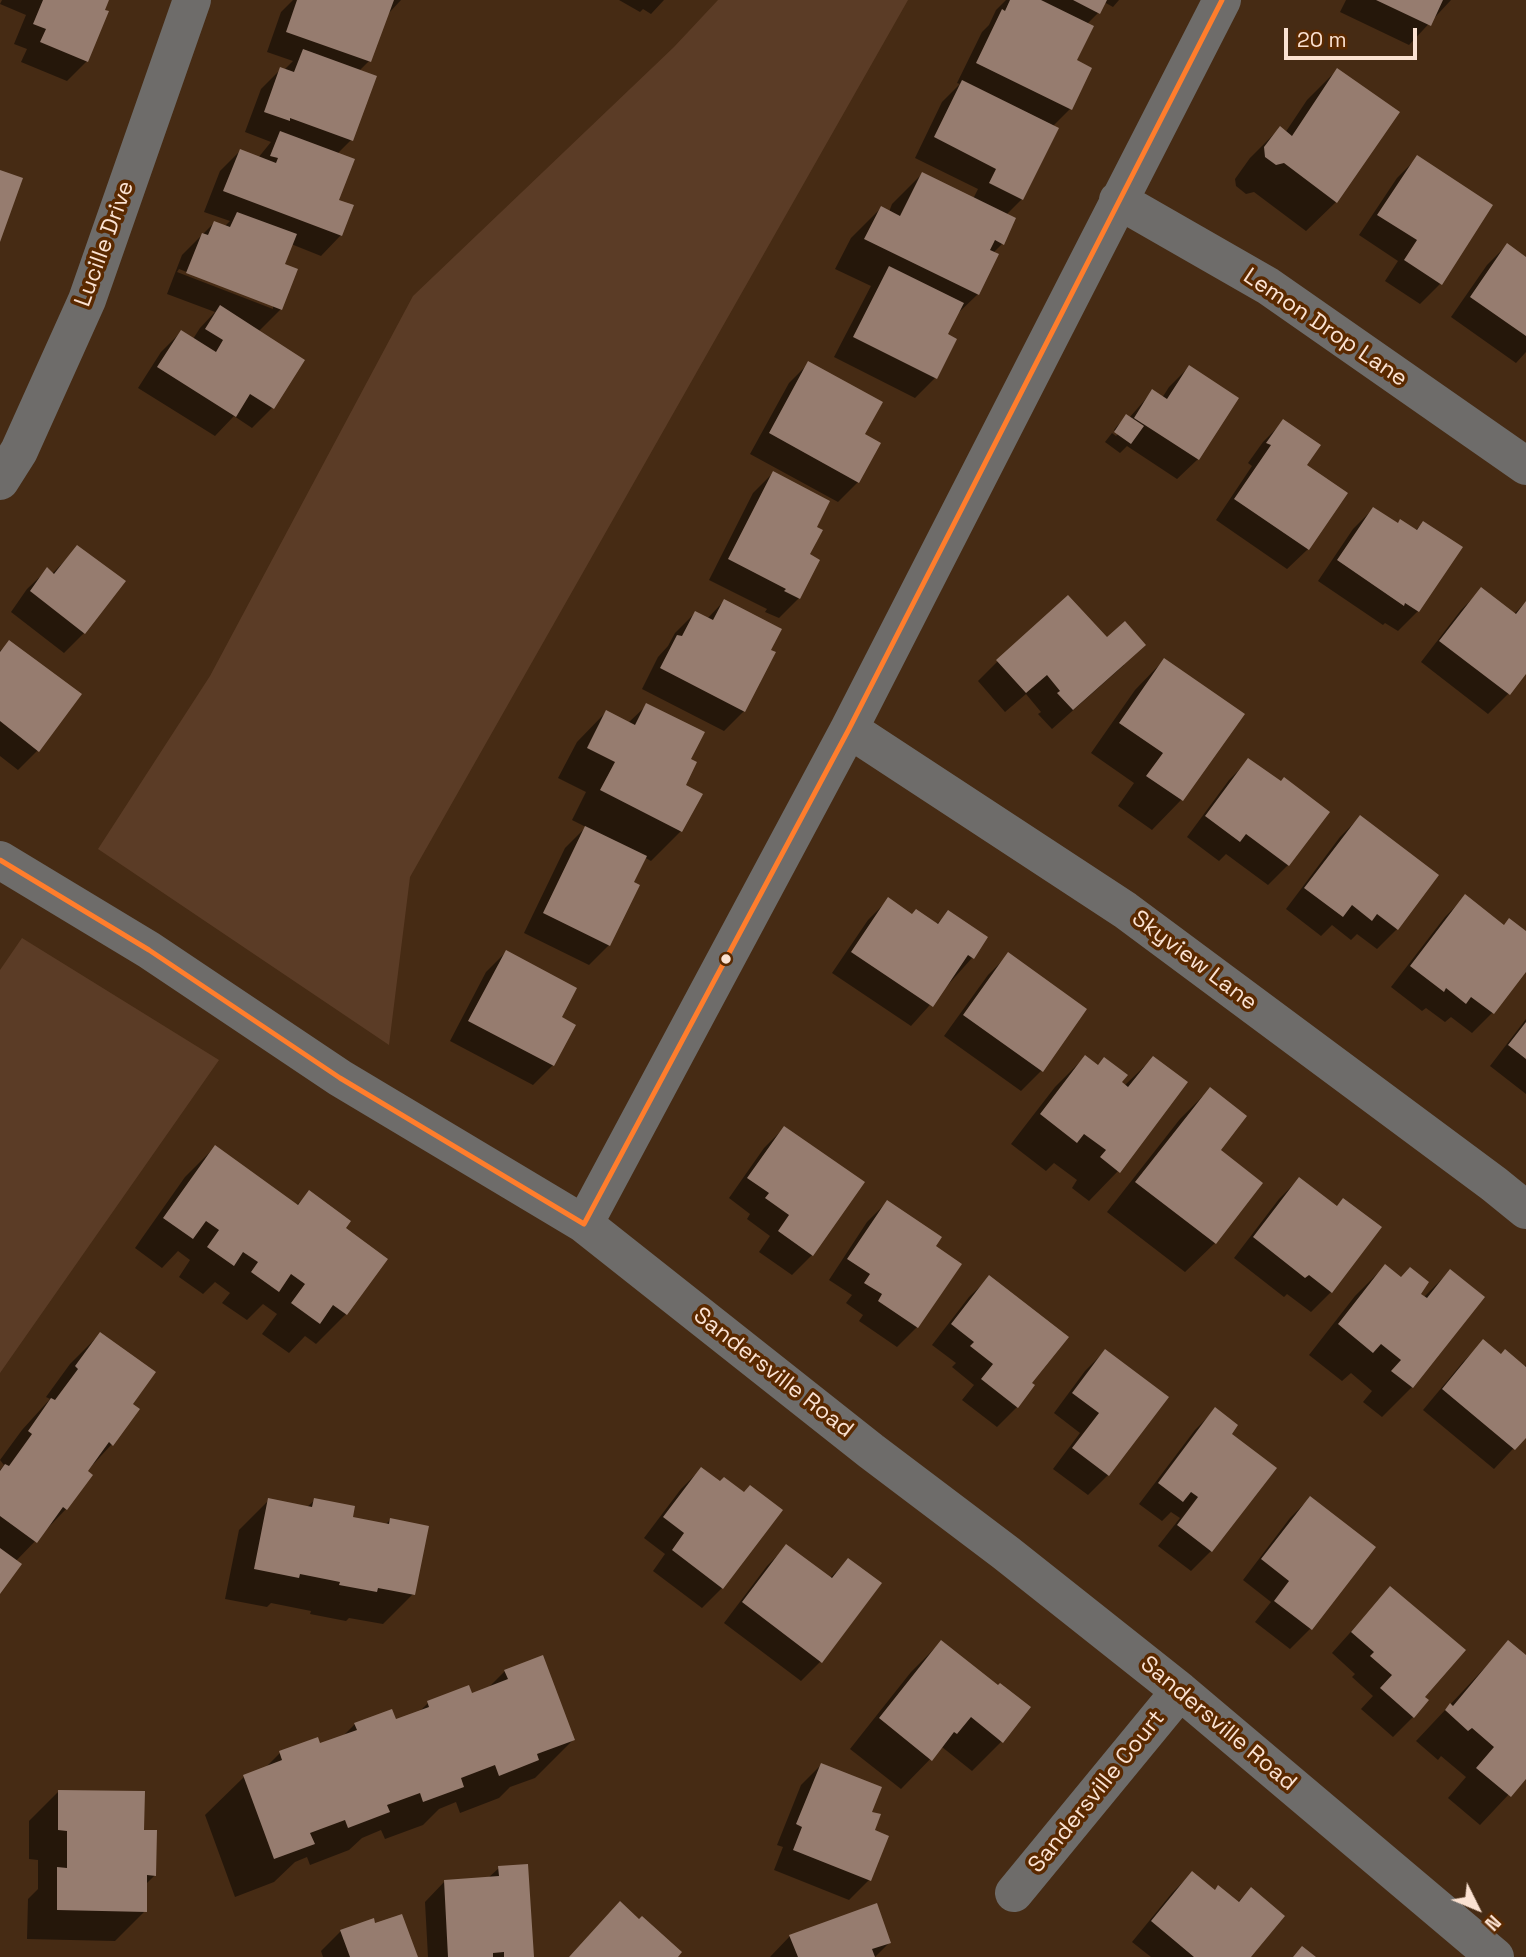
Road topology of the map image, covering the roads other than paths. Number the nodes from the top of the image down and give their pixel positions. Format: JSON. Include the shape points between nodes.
{"nodes":[{"id":1,"x":192,"y":0,"type":"edge"},
{"id":2,"x":1222,"y":0,"type":"edge"},
{"id":3,"x":1118,"y":200,"type":"junction"},
{"id":4,"x":1526,"y":467,"type":"edge"},
{"id":5,"x":0,"y":481,"type":"edge"},
{"id":6,"x":849,"y":729,"type":"junction"},
{"id":7,"x":0,"y":860,"type":"edge"},
{"id":8,"x":1526,"y":1210,"type":"edge"},
{"id":9,"x":584,"y":1224,"type":"junction"},
{"id":10,"x":1180,"y":1691,"type":"junction"},
{"id":11,"x":1014,"y":1893,"type":"dead end"},
{"id":12,"x":1495,"y":1957,"type":"edge"}],
"edges":[{"from":1,"to":5,"type":"street","name":"Lucille Drive","via":[[87,300],[19,451]]},
{"from":2,"to":3,"type":"street"},
{"from":3,"to":4,"type":"street","name":"Lemon Drop Lane","via":[[1268,286]]},
{"from":3,"to":6,"type":"street"},
{"from":6,"to":8,"type":"street","name":"Skyview Lane","via":[[1125,910]]},
{"from":6,"to":9,"type":"street"},
{"from":7,"to":9,"type":"street","name":"Sandersville Road","via":[[149,950],[340,1078]]},
{"from":9,"to":10,"type":"street","name":"Sandersville Road"},
{"from":10,"to":11,"type":"street","name":"Sandersville Court"},
{"from":10,"to":12,"type":"street","name":"Sandersville Road"}]}
